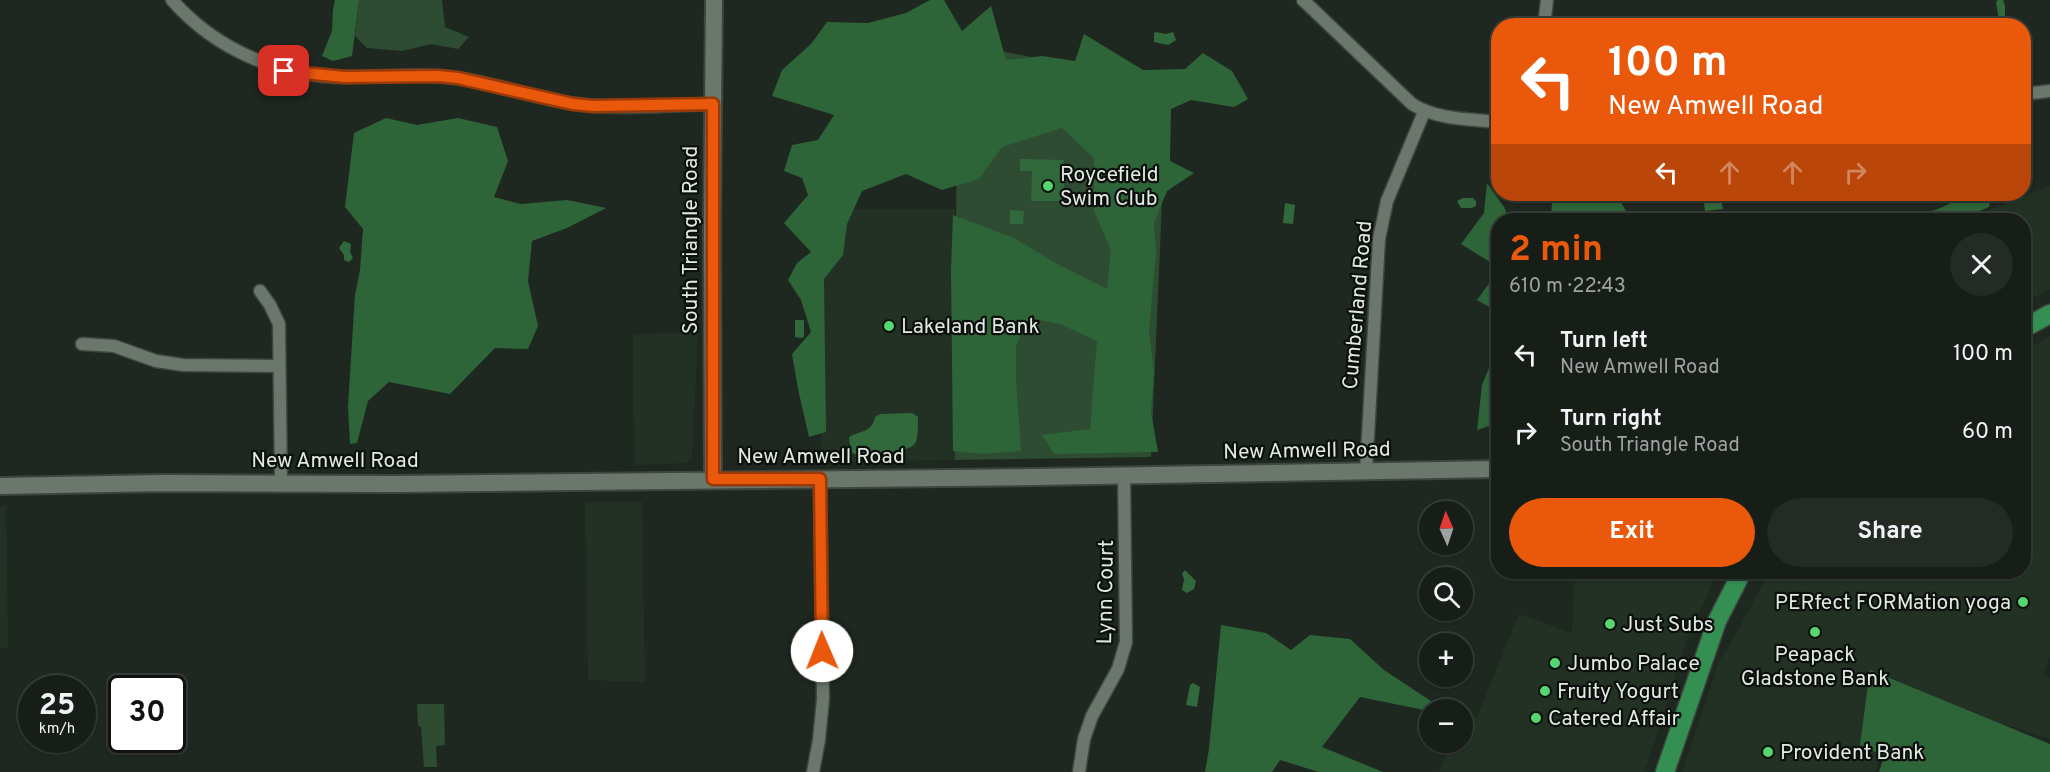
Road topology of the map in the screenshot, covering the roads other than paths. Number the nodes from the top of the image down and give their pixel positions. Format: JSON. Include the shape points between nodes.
{"nodes":[{"id":1,"x":172,"y":0,"type":"edge"},
{"id":2,"x":714,"y":0,"type":"edge"},
{"id":3,"x":1303,"y":0,"type":"edge"},
{"id":4,"x":1547,"y":0,"type":"edge"},
{"id":5,"x":1545,"y":18,"type":"edge"},
{"id":6,"x":2050,"y":91,"type":"edge"},
{"id":7,"x":2031,"y":93,"type":"edge"},
{"id":8,"x":713,"y":104,"type":"junction"},
{"id":9,"x":1424,"y":112,"type":"junction"},
{"id":10,"x":1491,"y":121,"type":"edge"},
{"id":11,"x":260,"y":291,"type":"dead end"},
{"id":12,"x":2050,"y":314,"type":"edge"},
{"id":13,"x":2031,"y":324,"type":"edge"},
{"id":14,"x":82,"y":344,"type":"dead end"},
{"id":15,"x":279,"y":366,"type":"junction"},
{"id":16,"x":1491,"y":469,"type":"edge"},
{"id":17,"x":1366,"y":472,"type":"junction"},
{"id":18,"x":1125,"y":475,"type":"junction"},
{"id":19,"x":713,"y":479,"type":"junction"},
{"id":20,"x":820,"y":479,"type":"junction"},
{"id":21,"x":281,"y":483,"type":"junction"},
{"id":22,"x":0,"y":486,"type":"edge"},
{"id":23,"x":1738,"y":579,"type":"edge"},
{"id":24,"x":813,"y":772,"type":"edge"},
{"id":25,"x":1080,"y":772,"type":"edge"},
{"id":26,"x":1665,"y":772,"type":"edge"}],
"edges":[{"from":1,"to":8,"type":"street","via":[[216,39],[284,71],[344,77],[458,78],[593,106]]},
{"from":2,"to":8,"type":"street","name":"South Triangle Road"},
{"from":3,"to":9,"type":"street"},
{"from":4,"to":5,"type":"street"},
{"from":6,"to":7,"type":"street"},
{"from":8,"to":19,"type":"street","name":"South Triangle Road"},
{"from":9,"to":10,"type":"street"},
{"from":9,"to":17,"type":"street","name":"Cumberland Road","via":[[1390,192],[1379,239]]},
{"from":11,"to":15,"type":"street","via":[[279,324]]},
{"from":12,"to":13,"type":"main road"},
{"from":14,"to":15,"type":"street","via":[[114,346],[156,361],[183,365]]},
{"from":15,"to":21,"type":"street"},
{"from":16,"to":17,"type":"street","name":"New Amwell Road"},
{"from":17,"to":18,"type":"street","name":"New Amwell Road"},
{"from":18,"to":20,"type":"street","name":"New Amwell Road"},
{"from":18,"to":25,"type":"street","name":"Lynn Court","via":[[1126,642],[1118,669],[1092,716],[1084,739]]},
{"from":19,"to":20,"type":"street","name":"New Amwell Road"},
{"from":19,"to":21,"type":"street","name":"New Amwell Road"},
{"from":20,"to":24,"type":"street","via":[[823,699]]},
{"from":21,"to":22,"type":"street","name":"New Amwell Road"},
{"from":23,"to":26,"type":"main road","via":[[1717,621]]}]}
